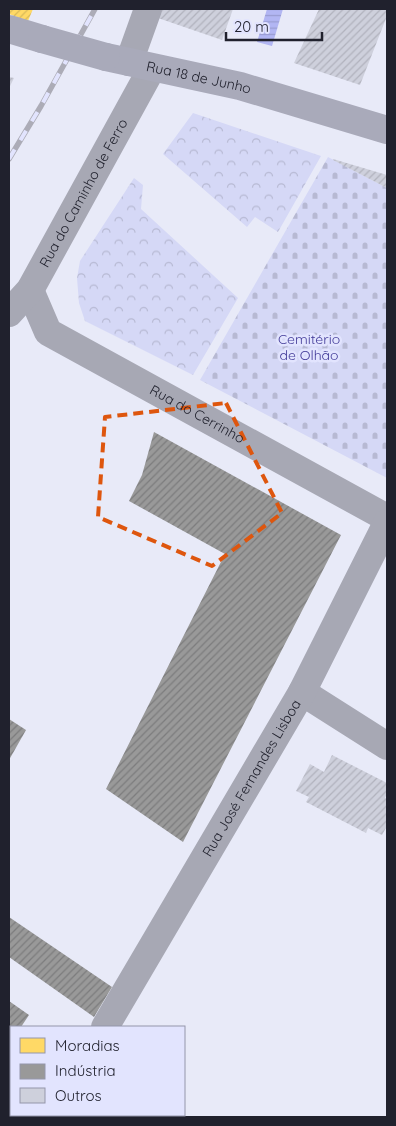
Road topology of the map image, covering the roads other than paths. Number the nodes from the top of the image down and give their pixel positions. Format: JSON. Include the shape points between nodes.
{"nodes":[{"id":1,"x":148,"y":9,"type":"edge"},
{"id":2,"x":9,"y":29,"type":"edge"},
{"id":3,"x":129,"y":62,"type":"junction"},
{"id":4,"x":387,"y":130,"type":"edge"},
{"id":5,"x":30,"y":290,"type":"junction"},
{"id":6,"x":9,"y":312,"type":"edge"},
{"id":7,"x":387,"y":518,"type":"edge"},
{"id":8,"x":387,"y":523,"type":"edge"},
{"id":9,"x":302,"y":692,"type":"junction"},
{"id":10,"x":387,"y":746,"type":"edge"},
{"id":11,"x":106,"y":1026,"type":"edge"}],
"edges":[{"from":1,"to":3,"type":"street","name":"Rua do Caminho de Ferro"},
{"from":2,"to":3,"type":"main road","name":"Rua 18 de Junho","bridge":true},
{"from":3,"to":4,"type":"main road","name":"Rua 18 de Junho","via":[[240,86]]},
{"from":3,"to":5,"type":"street","name":"Rua do Caminho de Ferro"},
{"from":5,"to":6,"type":"street","name":"Rua do Caminho de Ferro"},
{"from":5,"to":7,"type":"street","name":"Rua do Cerrinho","via":[[48,332]]},
{"from":8,"to":9,"type":"street","name":"Rua José Fernandes Lisboa"},
{"from":9,"to":10,"type":"street"},
{"from":9,"to":11,"type":"street","name":"Rua José Fernandes Lisboa"}]}
